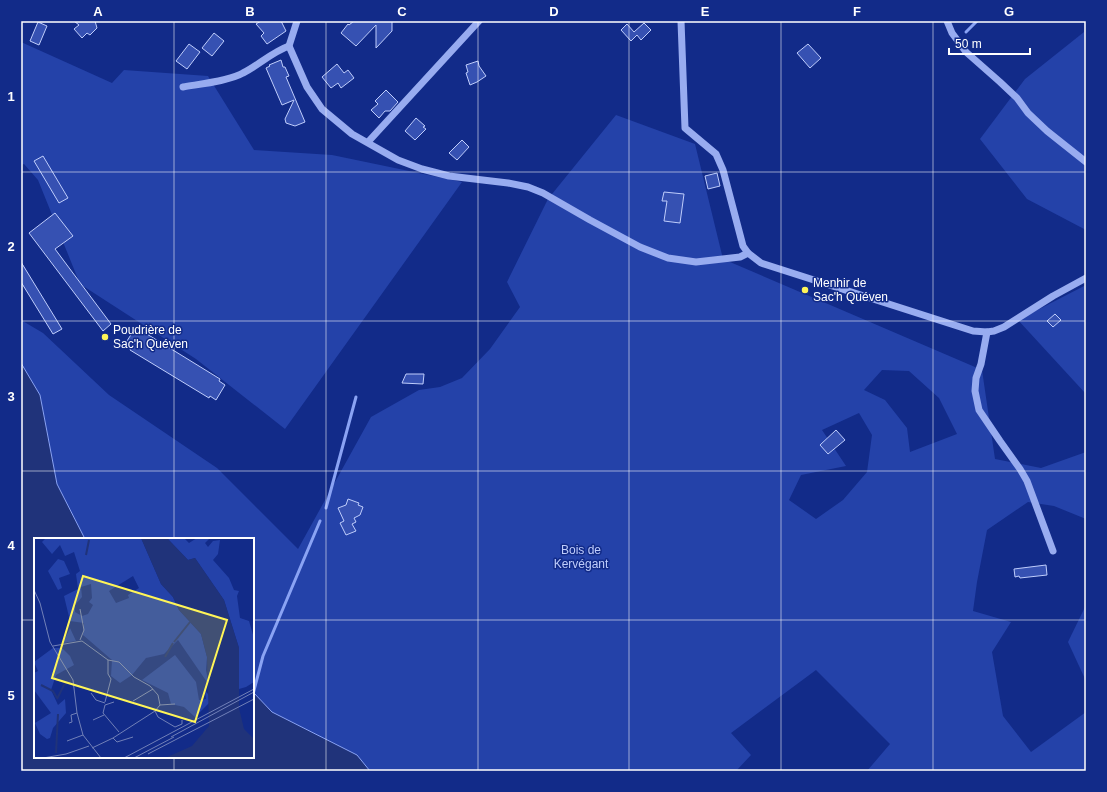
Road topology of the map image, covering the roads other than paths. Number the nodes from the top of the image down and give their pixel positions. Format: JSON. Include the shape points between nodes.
{"nodes":[{"id":1,"x":297,"y":21,"type":"edge"},
{"id":2,"x":479,"y":21,"type":"edge"},
{"id":3,"x":681,"y":21,"type":"edge"},
{"id":4,"x":947,"y":21,"type":"edge"},
{"id":5,"x":289,"y":46,"type":"junction"},
{"id":6,"x":183,"y":87,"type":"dead end"},
{"id":7,"x":368,"y":142,"type":"junction"},
{"id":8,"x":1086,"y":162,"type":"edge"},
{"id":9,"x":748,"y":253,"type":"junction"},
{"id":10,"x":1086,"y":278,"type":"edge"},
{"id":11,"x":987,"y":332,"type":"junction"},
{"id":12,"x":1053,"y":551,"type":"dead end"}],
"edges":[{"from":1,"to":5,"type":"street"},
{"from":2,"to":7,"type":"street"},
{"from":3,"to":9,"type":"street","via":[[685,128],[716,154],[723,170],[743,246]]},
{"from":4,"to":8,"type":"street","via":[[952,33],[966,52],[1017,98],[1047,131]]},
{"from":5,"to":6,"type":"street","via":[[279,49],[234,77]]},
{"from":5,"to":7,"type":"street","via":[[308,88],[322,109],[352,134]]},
{"from":7,"to":9,"type":"street","via":[[398,160],[422,169],[449,176],[528,187],[640,247],[668,258],[696,262]]},
{"from":9,"to":11,"type":"street","via":[[762,263],[973,331]]},
{"from":10,"to":11,"type":"street","via":[[1004,327]]},
{"from":11,"to":12,"type":"street","via":[[976,378],[975,391],[979,410],[1028,481]]}]}
